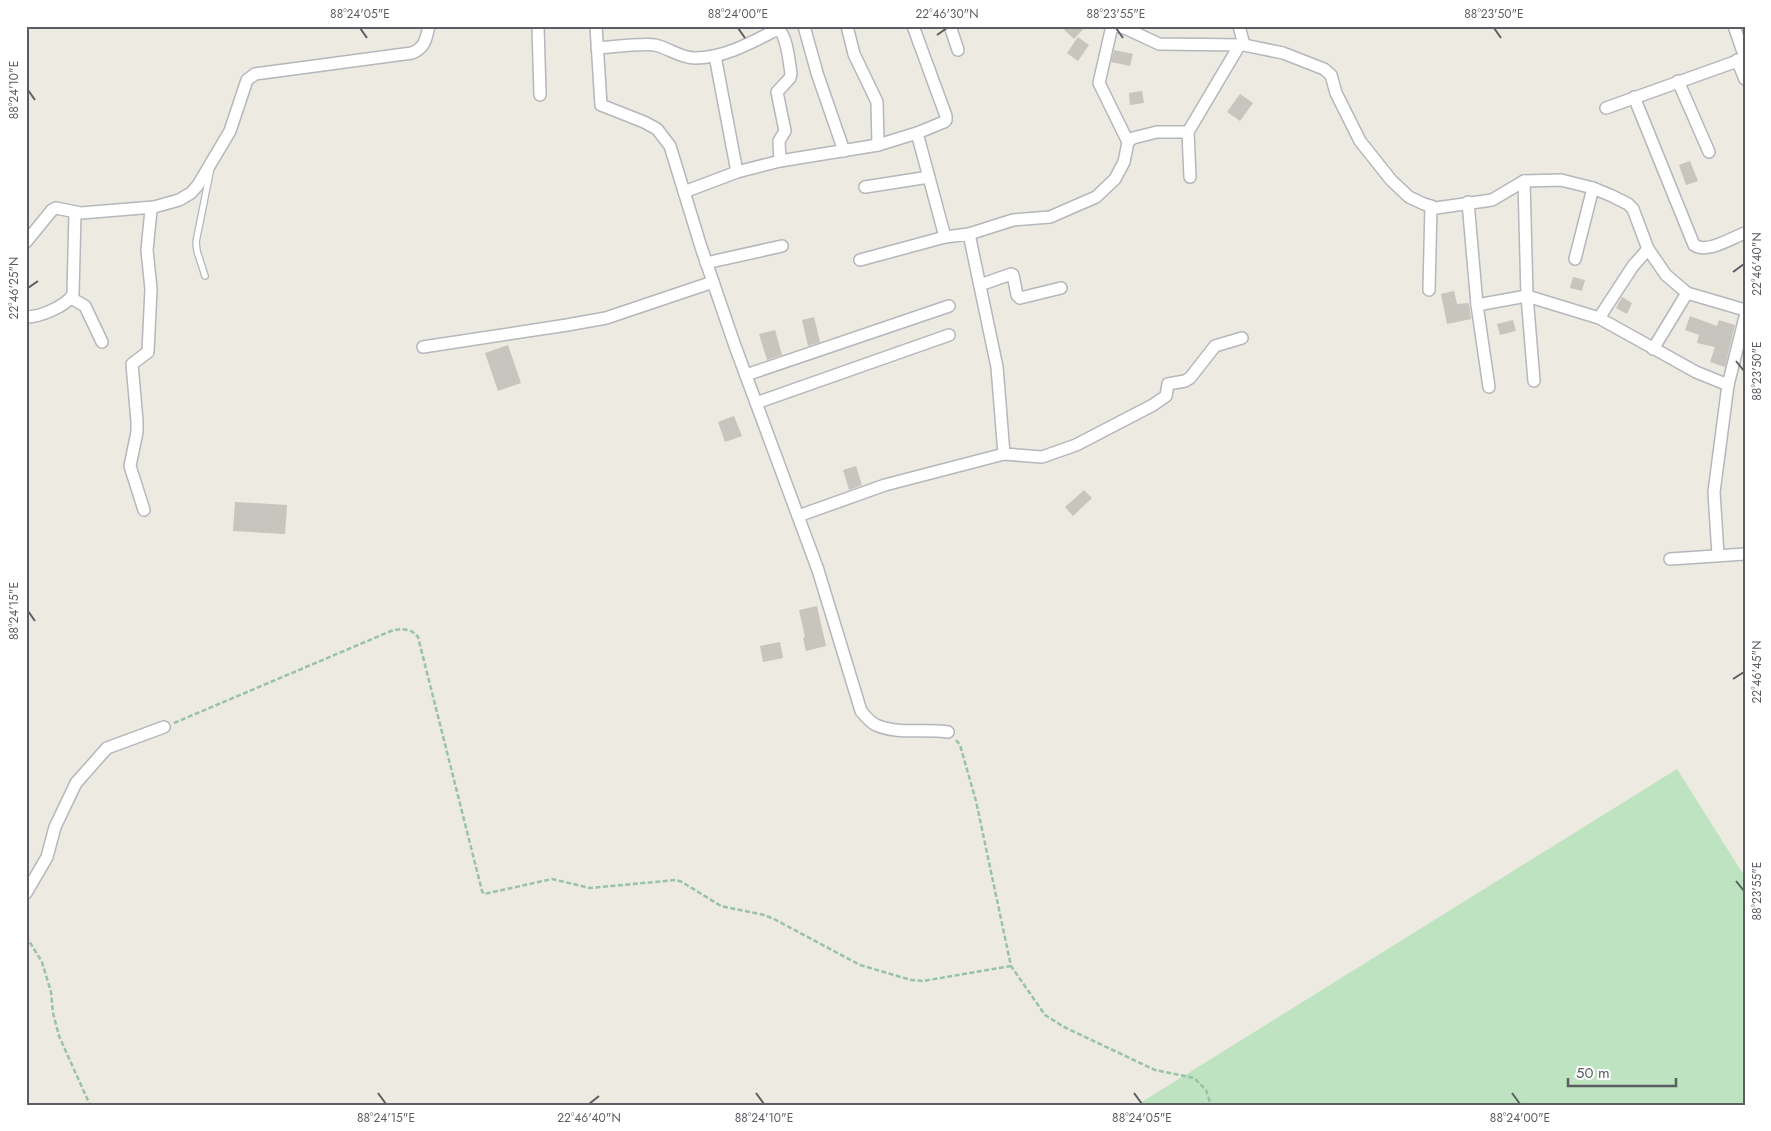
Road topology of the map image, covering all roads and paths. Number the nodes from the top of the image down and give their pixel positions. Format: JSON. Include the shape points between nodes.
{"nodes":[{"id":1,"x":429,"y":26,"type":"edge"},
{"id":2,"x":538,"y":26,"type":"edge"},
{"id":3,"x":596,"y":26,"type":"edge"},
{"id":4,"x":804,"y":26,"type":"edge"},
{"id":5,"x":848,"y":26,"type":"edge"},
{"id":6,"x":913,"y":26,"type":"edge"},
{"id":7,"x":950,"y":26,"type":"edge"},
{"id":8,"x":1112,"y":26,"type":"edge"},
{"id":9,"x":1116,"y":26,"type":"edge"},
{"id":10,"x":1239,"y":26,"type":"edge"},
{"id":11,"x":1734,"y":26,"type":"edge"},
{"id":12,"x":1242,"y":46,"type":"junction"},
{"id":13,"x":597,"y":48,"type":"junction"},
{"id":14,"x":958,"y":50,"type":"dead end"},
{"id":15,"x":715,"y":56,"type":"junction"},
{"id":16,"x":1737,"y":60,"type":"junction"},
{"id":17,"x":1745,"y":79,"type":"edge"},
{"id":18,"x":1678,"y":81,"type":"junction"},
{"id":19,"x":540,"y":95,"type":"dead end"},
{"id":20,"x":1634,"y":97,"type":"junction"},
{"id":21,"x":1606,"y":108,"type":"dead end"},
{"id":22,"x":1188,"y":132,"type":"junction"},
{"id":23,"x":917,"y":134,"type":"junction"},
{"id":24,"x":1128,"y":142,"type":"junction"},
{"id":25,"x":878,"y":145,"type":"junction"},
{"id":26,"x":844,"y":151,"type":"junction"},
{"id":27,"x":1709,"y":152,"type":"dead end"},
{"id":28,"x":780,"y":161,"type":"junction"},
{"id":29,"x":212,"y":163,"type":"junction"},
{"id":30,"x":737,"y":172,"type":"junction"},
{"id":31,"x":929,"y":177,"type":"junction"},
{"id":32,"x":1190,"y":177,"type":"dead end"},
{"id":33,"x":1524,"y":181,"type":"junction"},
{"id":34,"x":865,"y":187,"type":"dead end"},
{"id":35,"x":1594,"y":188,"type":"junction"},
{"id":36,"x":684,"y":192,"type":"junction"},
{"id":37,"x":1468,"y":202,"type":"junction"},
{"id":38,"x":1431,"y":206,"type":"junction"},
{"id":39,"x":154,"y":207,"type":"junction"},
{"id":40,"x":75,"y":213,"type":"junction"},
{"id":41,"x":1745,"y":233,"type":"edge"},
{"id":42,"x":969,"y":234,"type":"junction"},
{"id":43,"x":945,"y":237,"type":"junction"},
{"id":44,"x":26,"y":242,"type":"edge"},
{"id":45,"x":782,"y":246,"type":"dead end"},
{"id":46,"x":1648,"y":249,"type":"junction"},
{"id":47,"x":1575,"y":258,"type":"dead end"},
{"id":48,"x":860,"y":260,"type":"dead end"},
{"id":49,"x":706,"y":263,"type":"junction"},
{"id":50,"x":205,"y":276,"type":"dead end"},
{"id":51,"x":713,"y":282,"type":"junction"},
{"id":52,"x":980,"y":285,"type":"junction"},
{"id":53,"x":1062,"y":288,"type":"dead end"},
{"id":54,"x":1429,"y":290,"type":"dead end"},
{"id":55,"x":1687,"y":293,"type":"junction"},
{"id":56,"x":1527,"y":296,"type":"junction"},
{"id":57,"x":71,"y":298,"type":"junction"},
{"id":58,"x":1478,"y":305,"type":"junction"},
{"id":59,"x":949,"y":306,"type":"dead end"},
{"id":60,"x":1745,"y":310,"type":"edge"},
{"id":61,"x":1745,"y":316,"type":"edge"},
{"id":62,"x":26,"y":317,"type":"edge"},
{"id":63,"x":1598,"y":318,"type":"junction"},
{"id":64,"x":949,"y":334,"type":"dead end"},
{"id":65,"x":1242,"y":338,"type":"dead end"},
{"id":66,"x":102,"y":342,"type":"dead end"},
{"id":67,"x":423,"y":347,"type":"dead end"},
{"id":68,"x":1653,"y":349,"type":"junction"},
{"id":69,"x":746,"y":375,"type":"junction"},
{"id":70,"x":1534,"y":381,"type":"dead end"},
{"id":71,"x":1728,"y":386,"type":"junction"},
{"id":72,"x":1489,"y":388,"type":"dead end"},
{"id":73,"x":756,"y":403,"type":"junction"},
{"id":74,"x":1004,"y":454,"type":"junction"},
{"id":75,"x":144,"y":510,"type":"dead end"},
{"id":76,"x":798,"y":516,"type":"junction"},
{"id":77,"x":1745,"y":554,"type":"edge"},
{"id":78,"x":1718,"y":555,"type":"junction"},
{"id":79,"x":1670,"y":559,"type":"dead end"},
{"id":80,"x":164,"y":727,"type":"joint"},
{"id":81,"x":948,"y":732,"type":"joint"},
{"id":82,"x":26,"y":893,"type":"edge"},
{"id":83,"x":26,"y":936,"type":"edge"},
{"id":84,"x":1011,"y":966,"type":"junction"},
{"id":85,"x":90,"y":1105,"type":"edge"},
{"id":86,"x":1211,"y":1105,"type":"edge"}],
"edges":[{"from":1,"to":29,"type":"street","via":[[425,45],[412,53],[250,76],[230,131]]},
{"from":2,"to":19,"type":"street"},
{"from":3,"to":13,"type":"street"},
{"from":4,"to":26,"type":"street"},
{"from":5,"to":25,"type":"street","via":[[854,54],[877,102]]},
{"from":6,"to":23,"type":"street","via":[[946,120]]},
{"from":7,"to":14,"type":"street"},
{"from":8,"to":24,"type":"street","via":[[1099,84]]},
{"from":9,"to":12,"type":"street","via":[[1159,44]]},
{"from":10,"to":12,"type":"street"},
{"from":11,"to":16,"type":"street","via":[[1744,55],[1743,59]]},
{"from":12,"to":22,"type":"street"},
{"from":12,"to":38,"type":"street","via":[[1283,53],[1324,69],[1331,75],[1336,93],[1366,149],[1409,197]]},
{"from":13,"to":15,"type":"street","via":[[655,45],[682,57]]},
{"from":13,"to":36,"type":"street","via":[[601,105],[657,129],[670,146]]},
{"from":15,"to":28,"type":"street","via":[[778,29],[782,32],[791,73],[777,92],[785,131],[779,141]]},
{"from":15,"to":30,"type":"street"},
{"from":16,"to":17,"type":"street"},
{"from":16,"to":18,"type":"street"},
{"from":18,"to":20,"type":"street"},
{"from":18,"to":27,"type":"street"},
{"from":20,"to":21,"type":"street"},
{"from":20,"to":41,"type":"street","via":[[1694,245],[1706,248]]},
{"from":22,"to":24,"type":"street","via":[[1157,132]]},
{"from":22,"to":32,"type":"street"},
{"from":23,"to":25,"type":"street"},
{"from":23,"to":31,"type":"street"},
{"from":24,"to":42,"type":"street","via":[[1124,162],[1115,179],[1096,198],[1050,217],[1012,220]]},
{"from":25,"to":26,"type":"street"},
{"from":26,"to":28,"type":"street"},
{"from":28,"to":30,"type":"street"},
{"from":29,"to":39,"type":"street","via":[[191,193]]},
{"from":29,"to":50,"type":"lane","via":[[196,242]]},
{"from":30,"to":36,"type":"street"},
{"from":31,"to":34,"type":"street"},
{"from":31,"to":43,"type":"street"},
{"from":33,"to":35,"type":"street","via":[[1561,180]]},
{"from":33,"to":37,"type":"street","via":[[1492,200]]},
{"from":33,"to":56,"type":"street"},
{"from":35,"to":46,"type":"street","via":[[1633,209]]},
{"from":35,"to":47,"type":"street"},
{"from":36,"to":49,"type":"street"},
{"from":37,"to":38,"type":"street","via":[[1436,208]]},
{"from":37,"to":58,"type":"street"},
{"from":38,"to":54,"type":"street"},
{"from":39,"to":40,"type":"street"},
{"from":39,"to":75,"type":"street","via":[[150,215],[147,250],[151,289],[148,352],[132,364],[137,432],[130,466]]},
{"from":40,"to":44,"type":"street","via":[[60,208],[52,210]]},
{"from":40,"to":57,"type":"street"},
{"from":42,"to":43,"type":"street"},
{"from":42,"to":52,"type":"street"},
{"from":43,"to":48,"type":"street"},
{"from":45,"to":49,"type":"street"},
{"from":46,"to":55,"type":"street","via":[[1666,275]]},
{"from":46,"to":63,"type":"street"},
{"from":49,"to":51,"type":"street"},
{"from":51,"to":67,"type":"street","via":[[606,318]]},
{"from":51,"to":69,"type":"street"},
{"from":52,"to":53,"type":"street","via":[[1011,274],[1020,298]]},
{"from":52,"to":74,"type":"street","via":[[997,367]]},
{"from":55,"to":60,"type":"street"},
{"from":55,"to":68,"type":"street"},
{"from":56,"to":58,"type":"street"},
{"from":56,"to":63,"type":"street"},
{"from":56,"to":70,"type":"street"},
{"from":57,"to":62,"type":"street","via":[[39,315]]},
{"from":57,"to":66,"type":"street","via":[[86,306]]},
{"from":58,"to":72,"type":"street"},
{"from":59,"to":69,"type":"street"},
{"from":61,"to":71,"type":"street"},
{"from":63,"to":68,"type":"street"},
{"from":64,"to":73,"type":"street"},
{"from":65,"to":74,"type":"street","via":[[1215,346],[1190,378],[1168,384],[1165,397],[1112,428],[1042,457]]},
{"from":68,"to":71,"type":"street"},
{"from":69,"to":73,"type":"street"},
{"from":71,"to":78,"type":"street","via":[[1714,492]]},
{"from":73,"to":76,"type":"street"},
{"from":74,"to":76,"type":"street","via":[[885,485]]},
{"from":76,"to":81,"type":"street","via":[[861,711],[874,724],[898,731],[933,729]]},
{"from":77,"to":78,"type":"street"},
{"from":78,"to":79,"type":"street"},
{"from":80,"to":82,"type":"street","via":[[107,748],[76,783],[55,826],[47,856]]},
{"from":80,"to":84,"type":"path","via":[[391,631],[411,630],[418,637],[484,894],[552,879],[590,888],[676,880],[721,906],[764,915],[860,965],[911,980],[923,982]]},
{"from":81,"to":84,"type":"path","via":[[960,745],[976,801]]},
{"from":83,"to":85,"type":"path","via":[[42,962],[59,1036]]},
{"from":84,"to":86,"type":"path","via":[[1045,1015],[1155,1070],[1194,1078],[1206,1090]]}]}
